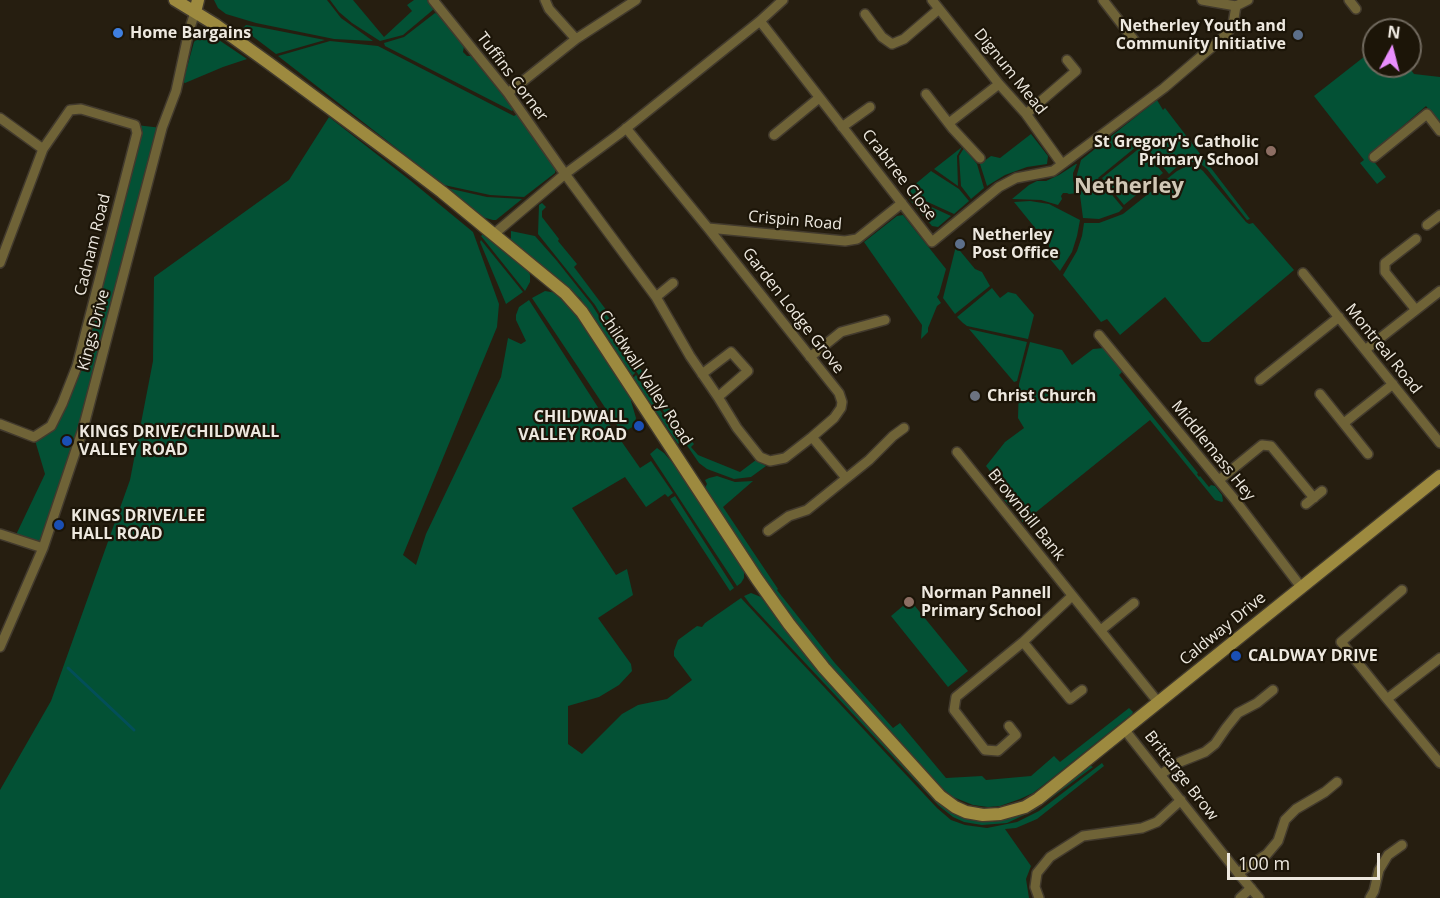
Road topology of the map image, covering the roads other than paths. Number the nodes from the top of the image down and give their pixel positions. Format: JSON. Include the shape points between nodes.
{"nodes":[{"id":1,"x":175,"y":0,"type":"edge"},
{"id":2,"x":433,"y":0,"type":"edge"},
{"id":3,"x":545,"y":0,"type":"edge"},
{"id":4,"x":636,"y":0,"type":"edge"},
{"id":5,"x":783,"y":0,"type":"edge"},
{"id":6,"x":932,"y":0,"type":"edge"},
{"id":7,"x":1103,"y":0,"type":"edge"},
{"id":8,"x":1202,"y":0,"type":"edge"},
{"id":9,"x":1248,"y":0,"type":"edge"},
{"id":10,"x":1349,"y":0,"type":"edge"},
{"id":11,"x":196,"y":6,"type":"edge"},
{"id":12,"x":1236,"y":6,"type":"junction"},
{"id":13,"x":939,"y":9,"type":"junction"},
{"id":14,"x":1356,"y":9,"type":"dead end"},
{"id":15,"x":865,"y":14,"type":"dead end"},
{"id":16,"x":760,"y":21,"type":"junction"},
{"id":17,"x":576,"y":39,"type":"junction"},
{"id":18,"x":1134,"y":40,"type":"dead end"},
{"id":19,"x":1067,"y":60,"type":"dead end"},
{"id":20,"x":999,"y":84,"type":"junction"},
{"id":21,"x":508,"y":93,"type":"junction"},
{"id":22,"x":926,"y":94,"type":"dead end"},
{"id":23,"x":819,"y":99,"type":"junction"},
{"id":24,"x":870,"y":107,"type":"dead end"},
{"id":25,"x":1026,"y":114,"type":"junction"},
{"id":26,"x":0,"y":118,"type":"edge"},
{"id":27,"x":949,"y":123,"type":"junction"},
{"id":28,"x":842,"y":127,"type":"junction"},
{"id":29,"x":626,"y":128,"type":"junction"},
{"id":30,"x":1440,"y":130,"type":"edge"},
{"id":31,"x":774,"y":135,"type":"dead end"},
{"id":32,"x":43,"y":149,"type":"junction"},
{"id":33,"x":1374,"y":157,"type":"dead end"},
{"id":34,"x":980,"y":158,"type":"dead end"},
{"id":35,"x":1062,"y":164,"type":"junction"},
{"id":36,"x":565,"y":174,"type":"junction"},
{"id":37,"x":902,"y":202,"type":"junction"},
{"id":38,"x":1440,"y":215,"type":"edge"},
{"id":39,"x":1427,"y":225,"type":"dead end"},
{"id":40,"x":708,"y":228,"type":"junction"},
{"id":41,"x":494,"y":234,"type":"junction"},
{"id":42,"x":1416,"y":239,"type":"dead end"},
{"id":43,"x":0,"y":263,"type":"edge"},
{"id":44,"x":1303,"y":273,"type":"dead end"},
{"id":45,"x":673,"y":283,"type":"dead end"},
{"id":46,"x":1440,"y":291,"type":"edge"},
{"id":47,"x":656,"y":297,"type":"junction"},
{"id":48,"x":1416,"y":310,"type":"junction"},
{"id":49,"x":1339,"y":317,"type":"junction"},
{"id":50,"x":885,"y":320,"type":"dead end"},
{"id":51,"x":1099,"y":335,"type":"dead end"},
{"id":52,"x":1365,"y":351,"type":"junction"},
{"id":53,"x":810,"y":357,"type":"junction"},
{"id":54,"x":702,"y":374,"type":"junction"},
{"id":55,"x":1260,"y":380,"type":"dead end"},
{"id":56,"x":1393,"y":384,"type":"junction"},
{"id":57,"x":1320,"y":394,"type":"dead end"},
{"id":58,"x":718,"y":397,"type":"junction"},
{"id":59,"x":1344,"y":423,"type":"junction"},
{"id":60,"x":0,"y":424,"type":"edge"},
{"id":61,"x":904,"y":428,"type":"dead end"},
{"id":62,"x":812,"y":438,"type":"junction"},
{"id":63,"x":1440,"y":443,"type":"edge"},
{"id":64,"x":957,"y":452,"type":"dead end"},
{"id":65,"x":1368,"y":454,"type":"dead end"},
{"id":66,"x":1440,"y":476,"type":"edge"},
{"id":67,"x":846,"y":478,"type":"junction"},
{"id":68,"x":1219,"y":480,"type":"junction"},
{"id":69,"x":1322,"y":491,"type":"dead end"},
{"id":70,"x":768,"y":531,"type":"dead end"},
{"id":71,"x":0,"y":534,"type":"edge"},
{"id":72,"x":43,"y":548,"type":"junction"},
{"id":73,"x":1301,"y":587,"type":"junction"},
{"id":74,"x":1402,"y":590,"type":"dead end"},
{"id":75,"x":1072,"y":596,"type":"junction"},
{"id":76,"x":1134,"y":603,"type":"dead end"},
{"id":77,"x":1101,"y":630,"type":"junction"},
{"id":78,"x":3,"y":632,"type":"edge"},
{"id":79,"x":1023,"y":642,"type":"junction"},
{"id":80,"x":0,"y":647,"type":"edge"},
{"id":81,"x":1440,"y":658,"type":"edge"},
{"id":82,"x":1082,"y":690,"type":"dead end"},
{"id":83,"x":1273,"y":690,"type":"dead end"},
{"id":84,"x":1387,"y":699,"type":"junction"},
{"id":85,"x":1158,"y":702,"type":"junction"},
{"id":86,"x":1009,"y":726,"type":"dead end"},
{"id":87,"x":1124,"y":729,"type":"junction"},
{"id":88,"x":1440,"y":763,"type":"edge"},
{"id":89,"x":1161,"y":774,"type":"junction"},
{"id":90,"x":1337,"y":782,"type":"dead end"},
{"id":91,"x":1181,"y":800,"type":"junction"},
{"id":92,"x":1025,"y":807,"type":"joint"},
{"id":93,"x":1402,"y":846,"type":"dead end"},
{"id":94,"x":1238,"y":873,"type":"junction"},
{"id":95,"x":1251,"y":888,"type":"junction"},
{"id":96,"x":1039,"y":898,"type":"edge"},
{"id":97,"x":1239,"y":898,"type":"edge"},
{"id":98,"x":1259,"y":898,"type":"edge"},
{"id":99,"x":1370,"y":898,"type":"edge"}],
"edges":[{"from":1,"to":11,"type":"main road","name":"Childwall Valley Road"},
{"from":2,"to":21,"type":"street","name":"Tuffins Corner"},
{"from":3,"to":17,"type":"street"},
{"from":4,"to":17,"type":"street"},
{"from":5,"to":16,"type":"street"},
{"from":6,"to":13,"type":"street","name":"Dignum Mead"},
{"from":7,"to":18,"type":"street"},
{"from":8,"to":12,"type":"street"},
{"from":9,"to":12,"type":"street"},
{"from":10,"to":14,"type":"street"},
{"from":11,"to":41,"type":"main road","name":"Childwall Valley Road"},
{"from":11,"to":72,"type":"street","name":"Kings Drive","via":[[83,429]]},
{"from":12,"to":35,"type":"street","via":[[1233,24],[1226,35],[1164,88]]},
{"from":13,"to":15,"type":"street","via":[[904,39],[892,44]]},
{"from":13,"to":20,"type":"street","name":"Dignum Mead"},
{"from":16,"to":23,"type":"street","name":"Crabtree Close"},
{"from":16,"to":29,"type":"street"},
{"from":17,"to":21,"type":"street"},
{"from":19,"to":25,"type":"street","via":[[1076,71]]},
{"from":20,"to":25,"type":"street","name":"Dignum Mead"},
{"from":20,"to":27,"type":"street"},
{"from":21,"to":36,"type":"street","name":"Tuffins Corner"},
{"from":22,"to":27,"type":"street"},
{"from":23,"to":28,"type":"street","name":"Crabtree Close"},
{"from":23,"to":31,"type":"street"},
{"from":24,"to":28,"type":"street","name":"Crabtree Close"},
{"from":25,"to":35,"type":"street","name":"Dignum Mead"},
{"from":26,"to":32,"type":"street"},
{"from":27,"to":34,"type":"street"},
{"from":28,"to":37,"type":"street","name":"Crabtree Close"},
{"from":29,"to":36,"type":"street"},
{"from":29,"to":40,"type":"street","name":"Garden Lodge Grove"},
{"from":30,"to":33,"type":"street","via":[[1427,114]]},
{"from":32,"to":43,"type":"street"},
{"from":32,"to":60,"type":"street","name":"Cadnam Road","via":[[70,110],[81,109],[135,125],[137,133],[77,366],[62,404],[51,426],[34,437]]},
{"from":35,"to":37,"type":"street","name":"Crabtree Close","via":[[1053,171],[1016,178],[999,187],[932,242]]},
{"from":36,"to":41,"type":"street"},
{"from":36,"to":47,"type":"street","name":"Garden Lodge Grove"},
{"from":37,"to":40,"type":"street","name":"Crispin Road","via":[[857,238],[845,241]]},
{"from":38,"to":39,"type":"street"},
{"from":40,"to":53,"type":"street","name":"Garden Lodge Grove"},
{"from":41,"to":92,"type":"main road","name":"Childwall Valley Road","via":[[582,312],[789,624],[940,796],[966,812],[982,815]]},
{"from":42,"to":48,"type":"street","via":[[1385,263],[1385,272]]},
{"from":44,"to":49,"type":"street","name":"Montreal Road"},
{"from":45,"to":47,"type":"street"},
{"from":46,"to":48,"type":"street"},
{"from":47,"to":54,"type":"street","name":"Garden Lodge Grove"},
{"from":48,"to":52,"type":"street"},
{"from":49,"to":52,"type":"street","name":"Montreal Road"},
{"from":49,"to":55,"type":"street"},
{"from":50,"to":53,"type":"street","via":[[841,332]]},
{"from":51,"to":68,"type":"street","name":"Middlemass Hey"},
{"from":52,"to":56,"type":"street","name":"Montreal Road"},
{"from":53,"to":62,"type":"street","name":"Garden Lodge Grove","via":[[842,402],[834,417]]},
{"from":54,"to":58,"type":"street","name":"Garden Lodge Grove"},
{"from":54,"to":58,"type":"street","via":[[731,352],[748,371]]},
{"from":56,"to":59,"type":"street"},
{"from":56,"to":63,"type":"street","name":"Montreal Road"},
{"from":57,"to":59,"type":"street"},
{"from":58,"to":62,"type":"street","name":"Garden Lodge Grove","via":[[760,457],[770,461],[785,458]]},
{"from":59,"to":65,"type":"street"},
{"from":61,"to":67,"type":"street"},
{"from":62,"to":67,"type":"street"},
{"from":64,"to":75,"type":"street","name":"Brownbill Bank"},
{"from":66,"to":73,"type":"main road","name":"Caldway Drive"},
{"from":67,"to":70,"type":"street","via":[[807,510],[789,516]]},
{"from":68,"to":69,"type":"street","via":[[1262,445],[1272,446],[1310,501]]},
{"from":68,"to":73,"type":"street","name":"Middlemass Hey"},
{"from":71,"to":72,"type":"street"},
{"from":72,"to":78,"type":"street","name":"Kings Drive"},
{"from":73,"to":85,"type":"main road","name":"Caldway Drive"},
{"from":74,"to":84,"type":"street","via":[[1341,642]]},
{"from":75,"to":77,"type":"street","name":"Brownbill Bank"},
{"from":75,"to":79,"type":"street"},
{"from":76,"to":77,"type":"street"},
{"from":77,"to":85,"type":"street","name":"Brownbill Bank"},
{"from":78,"to":80,"type":"street","name":"Kings Drive"},
{"from":79,"to":82,"type":"street","via":[[1070,699]]},
{"from":79,"to":86,"type":"street","via":[[956,697],[954,710],[985,750],[998,751],[1016,735]]},
{"from":81,"to":84,"type":"street"},
{"from":83,"to":89,"type":"street","via":[[1238,713],[1215,744]]},
{"from":84,"to":88,"type":"street"},
{"from":85,"to":87,"type":"main road","name":"Caldway Drive"},
{"from":87,"to":89,"type":"street","name":"Brittarge Brow"},
{"from":87,"to":92,"type":"main road","name":"Caldway Drive"},
{"from":89,"to":91,"type":"street","name":"Brittarge Brow"},
{"from":90,"to":94,"type":"street","via":[[1296,808],[1267,854]]},
{"from":91,"to":94,"type":"street","name":"Brittarge Brow"},
{"from":91,"to":96,"type":"street","via":[[1157,822],[1142,828],[1083,836],[1050,857],[1037,873],[1035,887]]},
{"from":93,"to":99,"type":"street","via":[[1388,855]]},
{"from":94,"to":95,"type":"street","name":"Brittarge Brow"},
{"from":95,"to":97,"type":"street"},
{"from":95,"to":98,"type":"street","name":"Brittarge Brow"}]}
